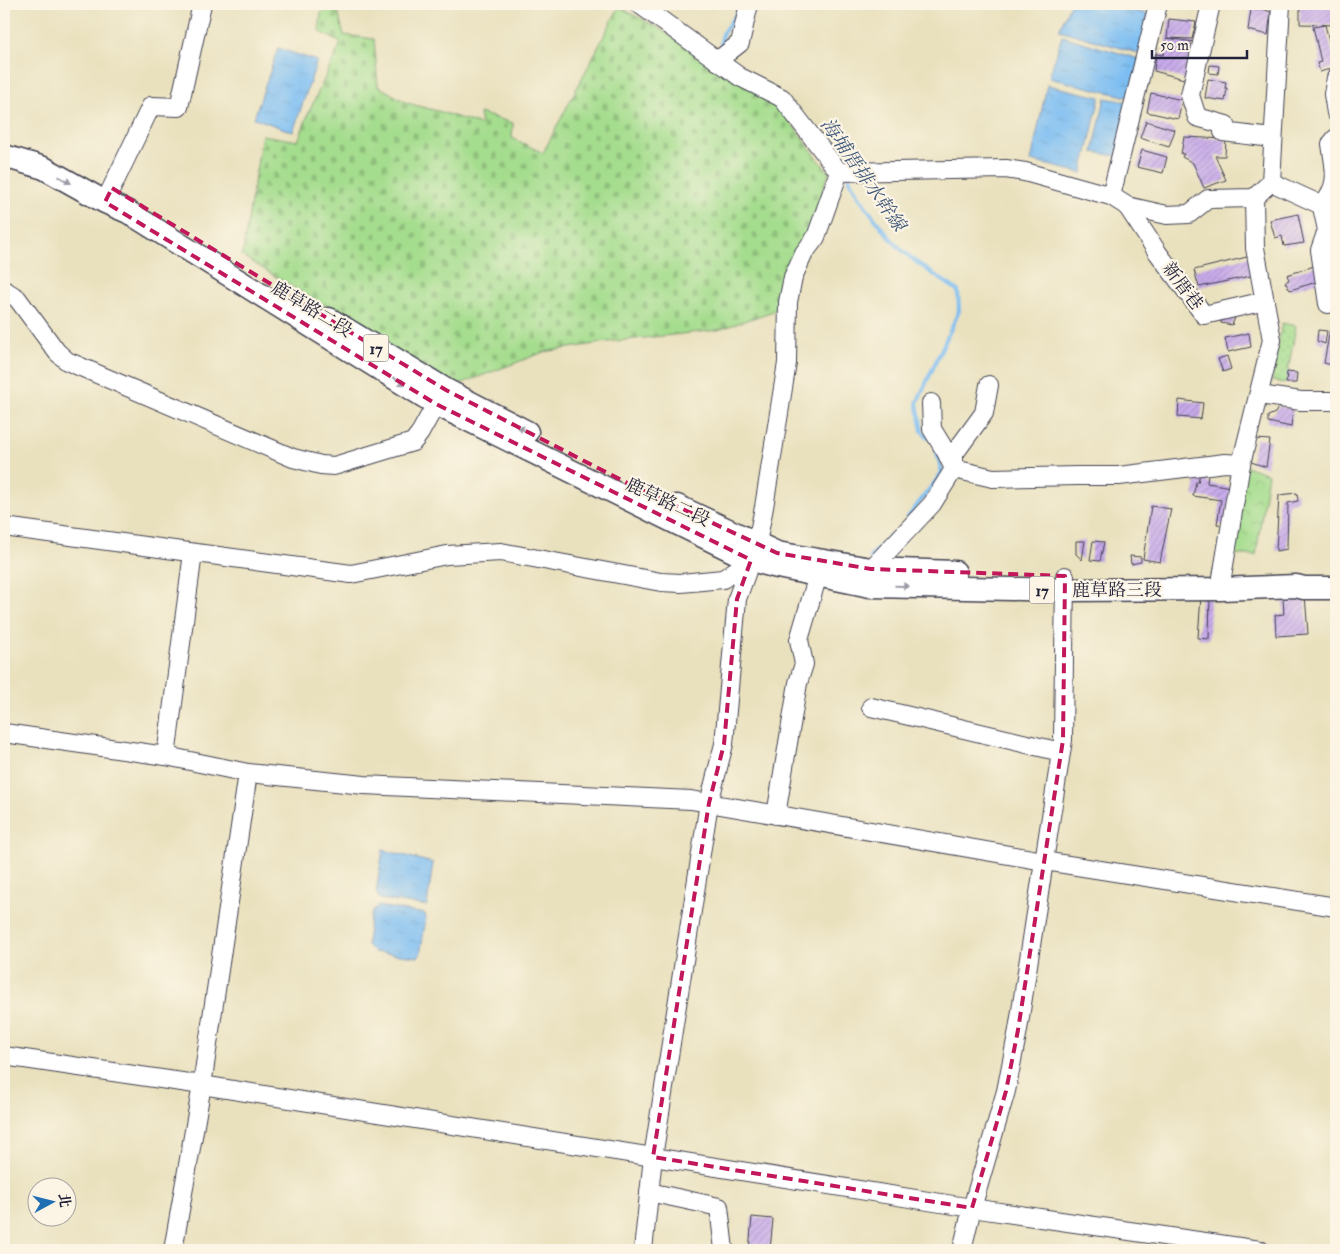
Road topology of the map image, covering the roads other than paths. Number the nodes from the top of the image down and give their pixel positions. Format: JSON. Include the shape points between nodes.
{"nodes":[{"id":1,"x":202,"y":4,"type":"edge"},
{"id":2,"x":640,"y":4,"type":"edge"},
{"id":3,"x":749,"y":4,"type":"edge"},
{"id":4,"x":1158,"y":4,"type":"edge"},
{"id":5,"x":1211,"y":4,"type":"edge"},
{"id":6,"x":1281,"y":4,"type":"edge"},
{"id":7,"x":717,"y":61,"type":"junction"},
{"id":8,"x":1336,"y":78,"type":"edge"},
{"id":9,"x":1336,"y":113,"type":"edge"},
{"id":10,"x":1272,"y":138,"type":"junction"},
{"id":11,"x":1336,"y":138,"type":"edge"},
{"id":12,"x":4,"y":141,"type":"edge"},
{"id":13,"x":4,"y":156,"type":"edge"},
{"id":14,"x":839,"y":172,"type":"junction"},
{"id":15,"x":1271,"y":182,"type":"junction"},
{"id":16,"x":109,"y":195,"type":"junction"},
{"id":17,"x":1111,"y":196,"type":"junction"},
{"id":18,"x":1254,"y":198,"type":"junction"},
{"id":19,"x":1127,"y":206,"type":"junction"},
{"id":20,"x":1322,"y":207,"type":"junction"},
{"id":21,"x":1336,"y":225,"type":"edge"},
{"id":22,"x":4,"y":290,"type":"edge"},
{"id":23,"x":1265,"y":301,"type":"junction"},
{"id":24,"x":1328,"y":304,"type":"dead end"},
{"id":25,"x":989,"y":385,"type":"dead end"},
{"id":26,"x":1259,"y":395,"type":"junction"},
{"id":27,"x":1336,"y":401,"type":"edge"},
{"id":28,"x":931,"y":402,"type":"dead end"},
{"id":29,"x":436,"y":404,"type":"junction"},
{"id":30,"x":1241,"y":464,"type":"junction"},
{"id":31,"x":954,"y":469,"type":"junction"},
{"id":32,"x":4,"y":528,"type":"edge"},
{"id":33,"x":754,"y":551,"type":"junction"},
{"id":34,"x":192,"y":553,"type":"junction"},
{"id":35,"x":1336,"y":573,"type":"edge"},
{"id":36,"x":818,"y":575,"type":"junction"},
{"id":37,"x":871,"y":577,"type":"junction"},
{"id":38,"x":1221,"y":582,"type":"junction"},
{"id":39,"x":1066,"y":583,"type":"junction"},
{"id":40,"x":1336,"y":588,"type":"edge"},
{"id":41,"x":872,"y":707,"type":"dead end"},
{"id":42,"x":4,"y":733,"type":"edge"},
{"id":43,"x":1061,"y":752,"type":"junction"},
{"id":44,"x":166,"y":756,"type":"junction"},
{"id":45,"x":248,"y":773,"type":"junction"},
{"id":46,"x":709,"y":803,"type":"junction"},
{"id":47,"x":776,"y":815,"type":"junction"},
{"id":48,"x":1044,"y":861,"type":"junction"},
{"id":49,"x":1336,"y":907,"type":"edge"},
{"id":50,"x":4,"y":1056,"type":"edge"},
{"id":51,"x":202,"y":1085,"type":"junction"},
{"id":52,"x":653,"y":1157,"type":"junction"},
{"id":53,"x":649,"y":1192,"type":"junction"},
{"id":54,"x":972,"y":1208,"type":"junction"},
{"id":55,"x":173,"y":1250,"type":"edge"},
{"id":56,"x":643,"y":1250,"type":"edge"},
{"id":57,"x":724,"y":1250,"type":"edge"},
{"id":58,"x":962,"y":1250,"type":"edge"},
{"id":59,"x":1260,"y":1250,"type":"edge"}],
"edges":[{"from":1,"to":16,"type":"street","via":[[179,107],[151,106]]},
{"from":2,"to":7,"type":"street"},
{"from":3,"to":7,"type":"street","via":[[740,43]]},
{"from":4,"to":17,"type":"street"},
{"from":5,"to":10,"type":"street","via":[[1190,96],[1197,118],[1226,125],[1223,132]]},
{"from":6,"to":10,"type":"street"},
{"from":7,"to":14,"type":"street","via":[[740,77],[782,98]]},
{"from":8,"to":9,"type":"street"},
{"from":10,"to":15,"type":"street"},
{"from":11,"to":20,"type":"street","via":[[1331,144],[1336,179],[1332,195]]},
{"from":12,"to":16,"type":"main road","name":"鹿草路二段","number":"17","via":[[50,154]]},
{"from":13,"to":16,"type":"main road","name":"鹿草路二段","number":"17","one_way":true,"via":[[44,168]]},
{"from":14,"to":17,"type":"street","via":[[1006,169]]},
{"from":14,"to":33,"type":"street","via":[[816,237],[793,277],[788,302],[787,363]]},
{"from":15,"to":18,"type":"street"},
{"from":15,"to":20,"type":"street"},
{"from":16,"to":29,"type":"main road","name":"鹿草路二段","number":"17","one_way":true,"via":[[128,212]]},
{"from":33,"to":16,"type":"main road","name":"鹿草路二段","number":"17","one_way":true,"via":[[446,390]]},
{"from":17,"to":19,"type":"street"},
{"from":18,"to":19,"type":"street","via":[[1208,199],[1189,214],[1168,214]]},
{"from":18,"to":23,"type":"street","via":[[1255,248]]},
{"from":19,"to":23,"type":"street","name":"新厝巷","via":[[1204,315]]},
{"from":20,"to":21,"type":"street","via":[[1330,225]]},
{"from":20,"to":24,"type":"street","via":[[1327,230],[1320,250]]},
{"from":22,"to":29,"type":"street","via":[[17,298],[66,361],[294,458],[334,466],[413,442]]},
{"from":23,"to":26,"type":"street","via":[[1272,340]]},
{"from":25,"to":31,"type":"street","via":[[984,413],[954,454]]},
{"from":26,"to":27,"type":"street","via":[[1302,402]]},
{"from":26,"to":30,"type":"street"},
{"from":28,"to":31,"type":"street","via":[[932,429]]},
{"from":29,"to":33,"type":"main road","name":"鹿草路二段","number":"17"},
{"from":30,"to":31,"type":"street","via":[[1225,463],[1118,476],[993,478]]},
{"from":30,"to":38,"type":"street"},
{"from":31,"to":37,"type":"street","via":[[932,504]]},
{"from":32,"to":34,"type":"street"},
{"from":33,"to":34,"type":"street","via":[[723,579],[681,583],[501,552],[447,555],[351,574]]},
{"from":33,"to":36,"type":"main road","name":"鹿草路三段","number":"17","via":[[773,566]]},
{"from":33,"to":37,"type":"main road","name":"鹿草路三段","number":"17"},
{"from":33,"to":46,"type":"street","via":[[737,599],[724,744]]},
{"from":34,"to":44,"type":"street"},
{"from":35,"to":38,"type":"main road","name":"鹿草路三段","number":"17"},
{"from":36,"to":37,"type":"main road","name":"鹿草路三段","number":"17"},
{"from":36,"to":47,"type":"street","via":[[799,640],[804,664]]},
{"from":37,"to":39,"type":"main road","name":"鹿草路三段","number":"17"},
{"from":38,"to":39,"type":"main road","name":"鹿草路三段","number":"17"},
{"from":38,"to":40,"type":"main road","name":"鹿草路三段","number":"17"},
{"from":39,"to":43,"type":"street"},
{"from":41,"to":43,"type":"street"},
{"from":42,"to":44,"type":"street"},
{"from":43,"to":48,"type":"street"},
{"from":44,"to":45,"type":"street"},
{"from":45,"to":46,"type":"street","via":[[364,785]]},
{"from":45,"to":51,"type":"street"},
{"from":46,"to":47,"type":"street"},
{"from":46,"to":52,"type":"street"},
{"from":47,"to":48,"type":"street"},
{"from":48,"to":49,"type":"street"},
{"from":48,"to":54,"type":"street","via":[[1018,1030]]},
{"from":50,"to":51,"type":"street"},
{"from":51,"to":52,"type":"street"},
{"from":51,"to":55,"type":"street"},
{"from":52,"to":53,"type":"street"},
{"from":52,"to":54,"type":"street"},
{"from":53,"to":56,"type":"street"},
{"from":53,"to":57,"type":"street","via":[[718,1208]]},
{"from":54,"to":58,"type":"street"},
{"from":54,"to":59,"type":"street"}]}
